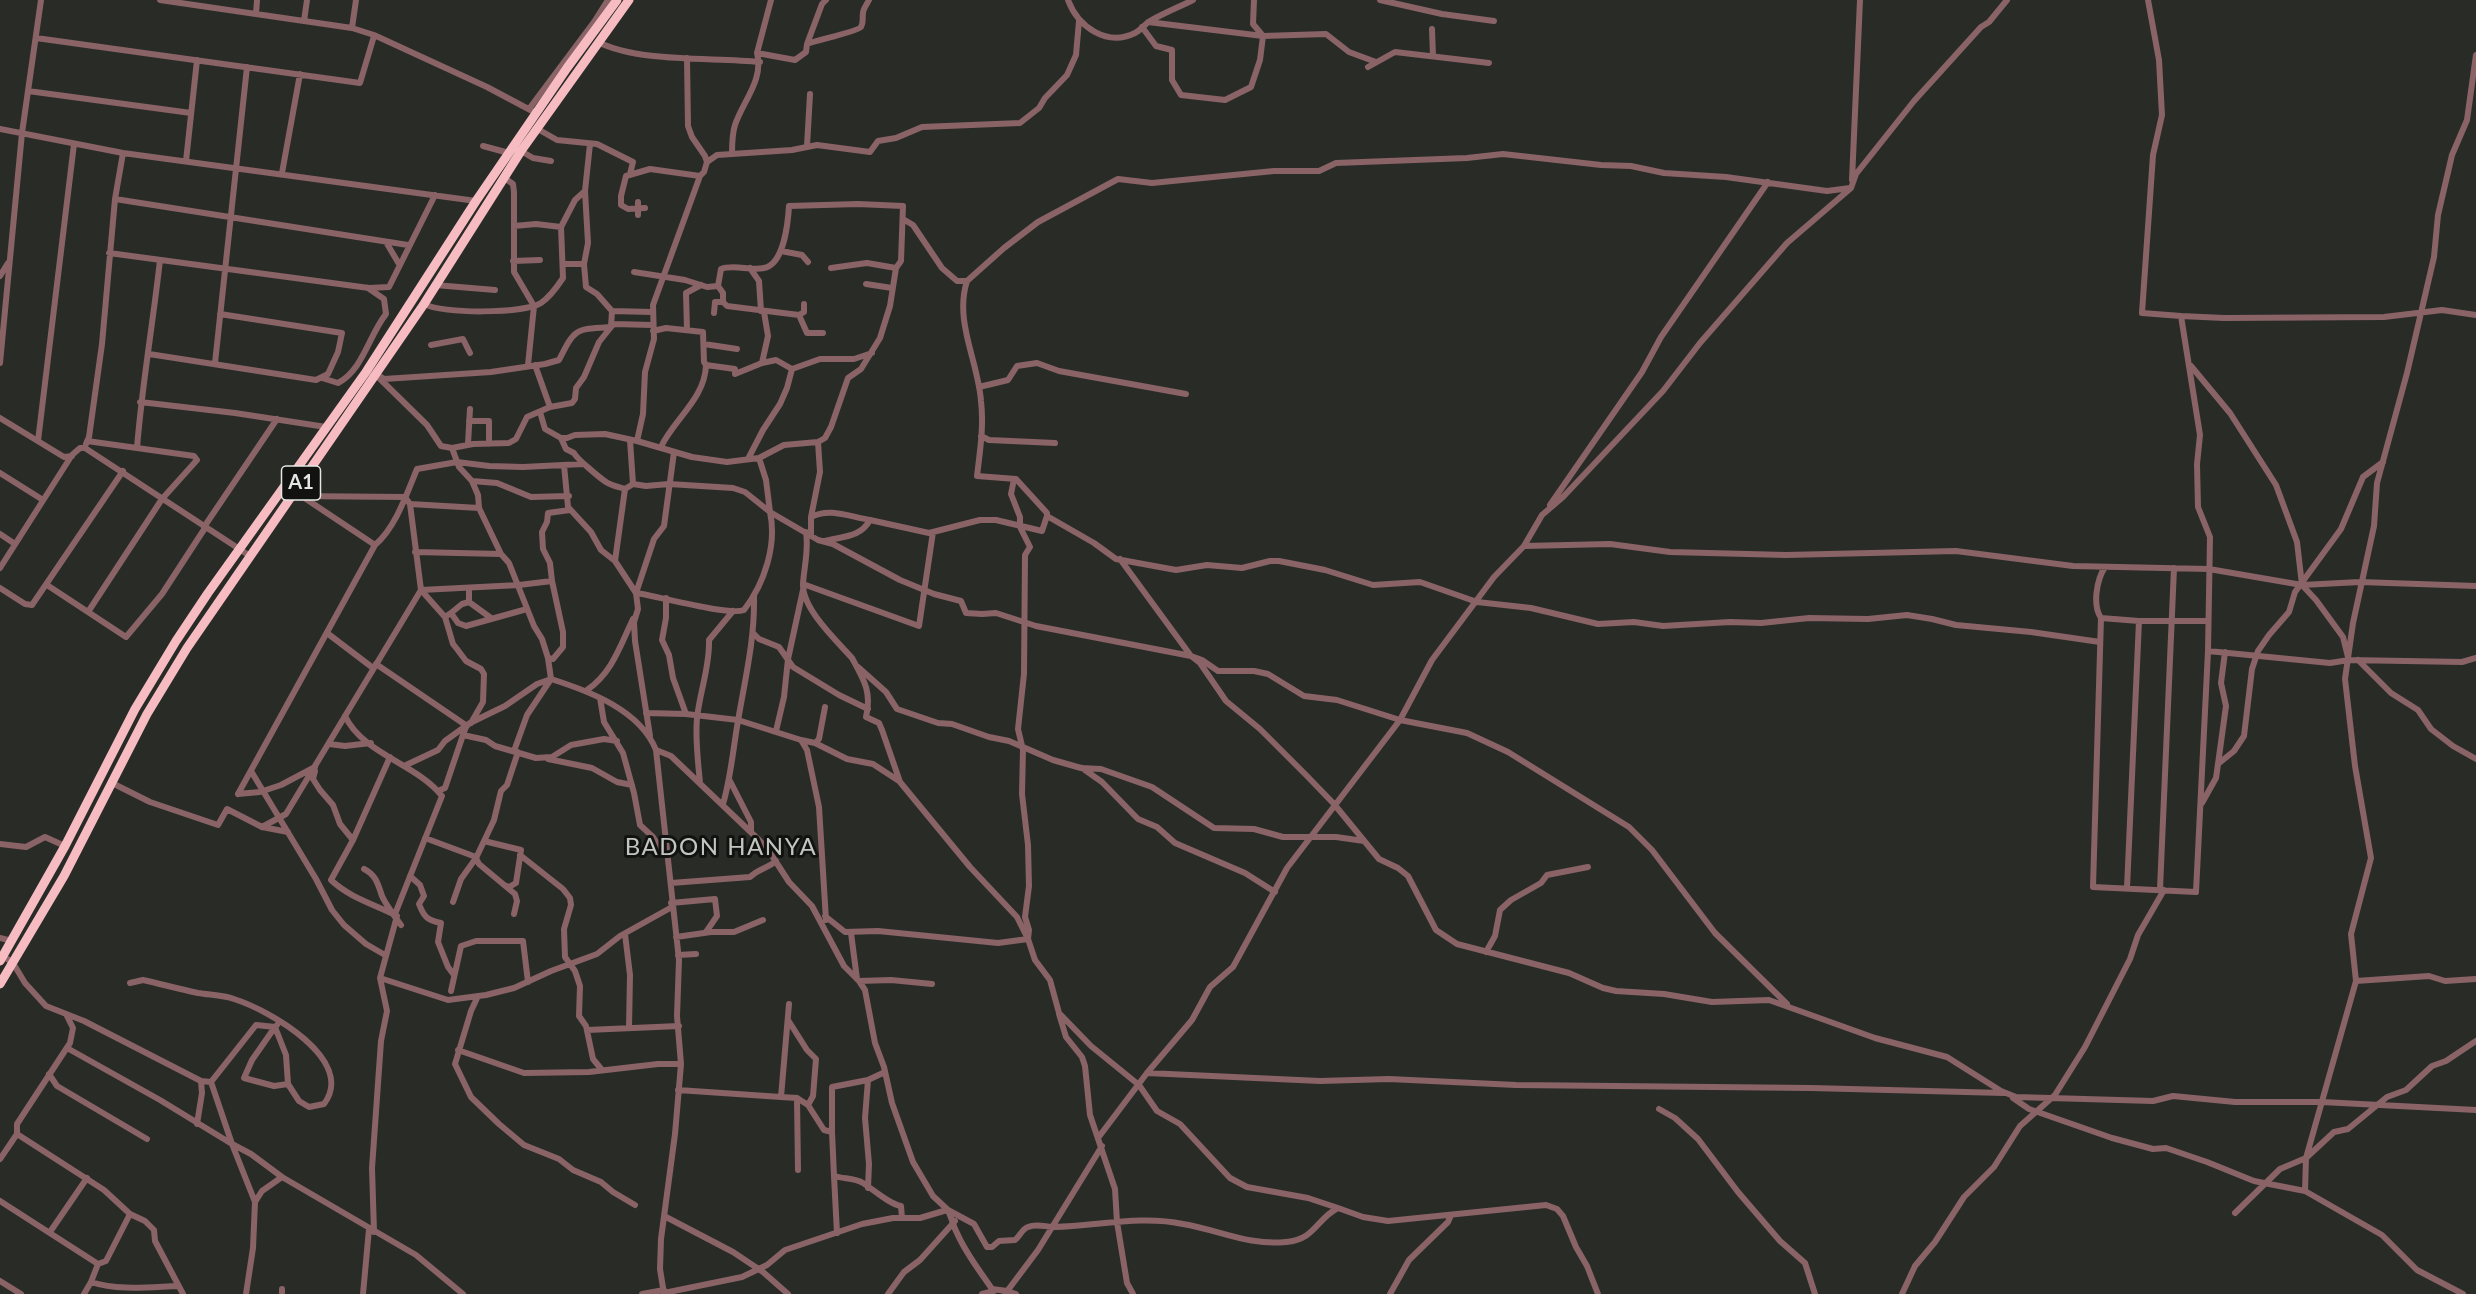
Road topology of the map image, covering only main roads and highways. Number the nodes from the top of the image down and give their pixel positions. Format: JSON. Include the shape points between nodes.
{"nodes":[{"id":1,"x":617,"y":0,"type":"edge"},
{"id":2,"x":628,"y":0,"type":"edge"},
{"id":3,"x":52,"y":870,"type":"junction"},
{"id":4,"x":64,"y":876,"type":"junction"},
{"id":5,"x":1,"y":959,"type":"edge"},
{"id":6,"x":0,"y":984,"type":"edge"}],
"edges":[{"from":1,"to":3,"type":"highway","number":"A1","via":[[532,111],[509,153],[366,372],[201,603],[146,691]]},
{"from":2,"to":4,"type":"highway","number":"A1","via":[[536,128],[424,304],[212,610],[157,697]]},
{"from":3,"to":4,"type":"highway"},
{"from":3,"to":5,"type":"highway","number":"A1"},
{"from":4,"to":6,"type":"highway","number":"A1"}]}
